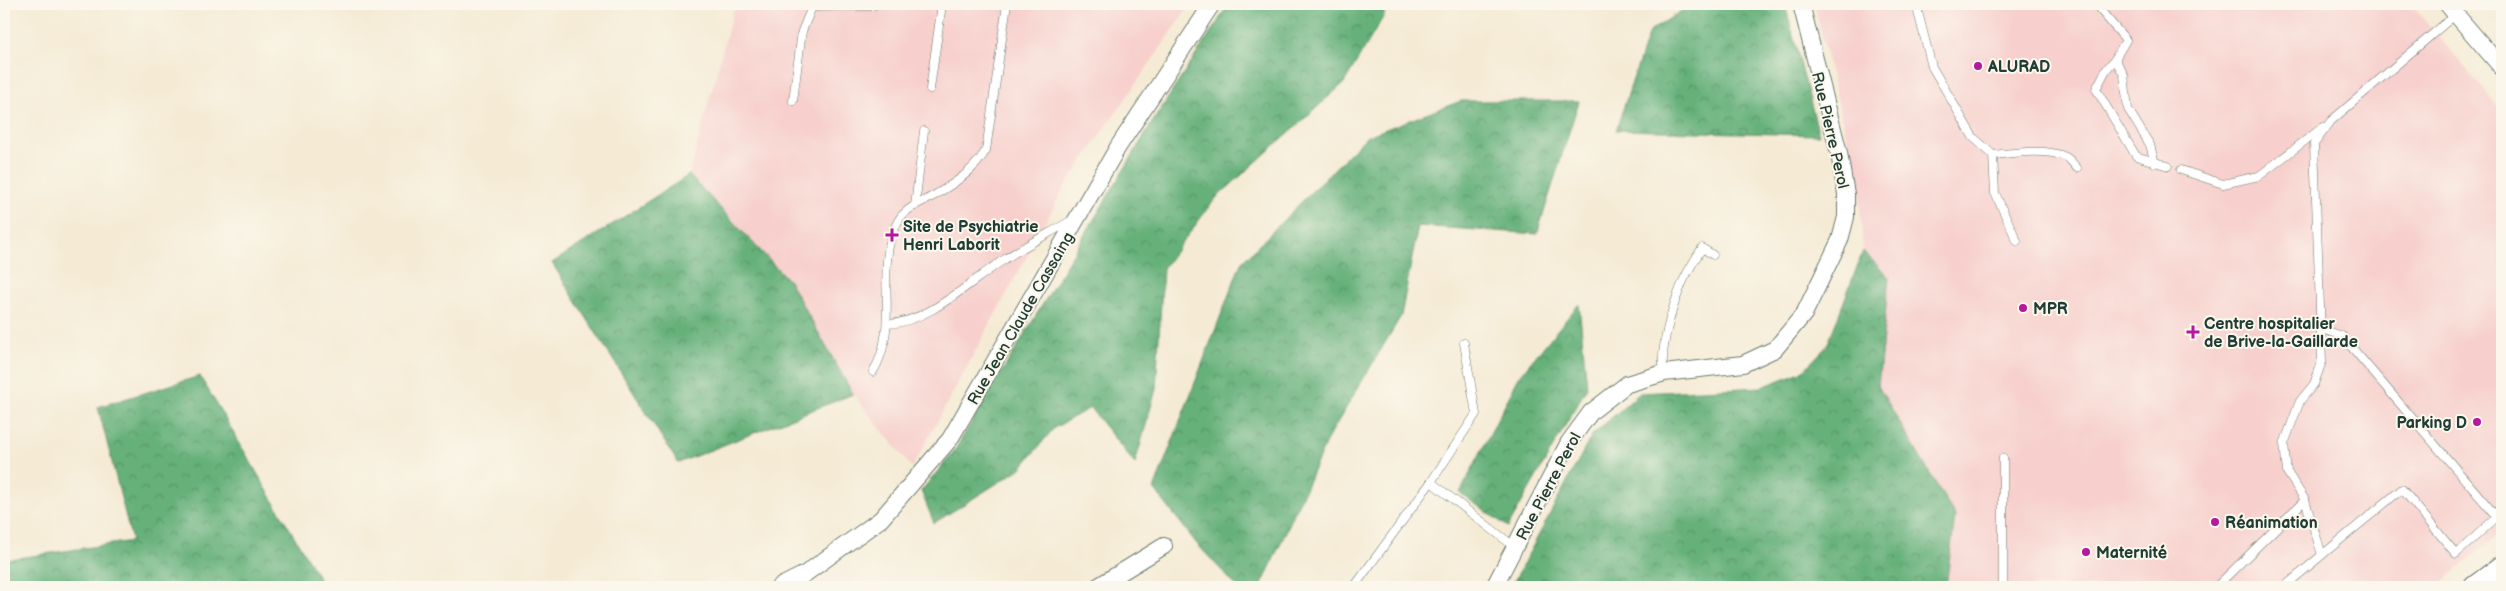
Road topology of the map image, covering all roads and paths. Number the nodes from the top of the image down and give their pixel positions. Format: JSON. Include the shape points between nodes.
{"nodes":[{"id":1,"x":876,"y":4,"type":"edge"},
{"id":2,"x":942,"y":4,"type":"edge"},
{"id":3,"x":1007,"y":4,"type":"edge"},
{"id":4,"x":1212,"y":4,"type":"edge"},
{"id":5,"x":1801,"y":4,"type":"edge"},
{"id":6,"x":1916,"y":4,"type":"edge"},
{"id":7,"x":2095,"y":4,"type":"edge"},
{"id":8,"x":2452,"y":9,"type":"edge"},
{"id":9,"x":2115,"y":59,"type":"junction"},
{"id":10,"x":2502,"y":68,"type":"edge"},
{"id":11,"x":930,"y":89,"type":"dead end"},
{"id":12,"x":793,"y":101,"type":"dead end"},
{"id":13,"x":2331,"y":121,"type":"junction"},
{"id":14,"x":924,"y":131,"type":"dead end"},
{"id":15,"x":1993,"y":155,"type":"junction"},
{"id":16,"x":2155,"y":163,"type":"junction"},
{"id":17,"x":2168,"y":166,"type":"dead end"},
{"id":18,"x":2077,"y":168,"type":"dead end"},
{"id":19,"x":2181,"y":170,"type":"dead end"},
{"id":20,"x":915,"y":206,"type":"junction"},
{"id":21,"x":1078,"y":217,"type":"junction"},
{"id":22,"x":2017,"y":240,"type":"dead end"},
{"id":23,"x":1712,"y":255,"type":"dead end"},
{"id":24,"x":888,"y":324,"type":"junction"},
{"id":25,"x":2322,"y":329,"type":"junction"},
{"id":26,"x":1464,"y":343,"type":"dead end"},
{"id":27,"x":873,"y":372,"type":"dead end"},
{"id":28,"x":1664,"y":373,"type":"junction"},
{"id":29,"x":2003,"y":458,"type":"dead end"},
{"id":30,"x":1431,"y":482,"type":"junction"},
{"id":31,"x":2305,"y":500,"type":"junction"},
{"id":32,"x":1164,"y":546,"type":"dead end"},
{"id":33,"x":1516,"y":548,"type":"junction"},
{"id":34,"x":2322,"y":555,"type":"junction"},
{"id":35,"x":2501,"y":574,"type":"edge"},
{"id":36,"x":779,"y":587,"type":"edge"},
{"id":37,"x":1097,"y":587,"type":"edge"},
{"id":38,"x":1354,"y":587,"type":"edge"},
{"id":39,"x":1494,"y":587,"type":"edge"},
{"id":40,"x":2002,"y":587,"type":"edge"},
{"id":41,"x":2216,"y":587,"type":"edge"},
{"id":42,"x":2284,"y":587,"type":"edge"},
{"id":43,"x":2475,"y":587,"type":"edge"}],
"edges":[{"from":1,"to":12,"type":"lane","via":[[812,7],[802,30]]},
{"from":2,"to":11,"type":"lane"},
{"from":3,"to":20,"type":"lane","via":[[986,150],[962,178]]},
{"from":4,"to":21,"type":"street","name":"Rue Jean Claude Cassaing","via":[[1118,147]]},
{"from":5,"to":28,"type":"street","name":"Rue Pierre Perol","via":[[1839,153],[1846,194],[1846,217],[1840,240],[1804,314],[1775,349],[1743,364]]},
{"from":6,"to":15,"type":"lane","via":[[1932,67],[1973,137]]},
{"from":7,"to":9,"type":"lane","via":[[2126,40]]},
{"from":8,"to":10,"type":"street"},
{"from":8,"to":13,"type":"lane"},
{"from":9,"to":16,"type":"lane","via":[[2124,75],[2128,109],[2150,145]]},
{"from":9,"to":16,"type":"lane","via":[[2096,89],[2136,156]]},
{"from":13,"to":19,"type":"lane","via":[[2259,176],[2223,184]]},
{"from":13,"to":25,"type":"lane","via":[[2314,144]]},
{"from":14,"to":20,"type":"lane"},
{"from":15,"to":18,"type":"lane","via":[[2050,154],[2066,157]]},
{"from":15,"to":22,"type":"lane","via":[[1995,193]]},
{"from":16,"to":17,"type":"lane"},
{"from":20,"to":24,"type":"lane","via":[[898,220],[889,251],[886,273]]},
{"from":21,"to":24,"type":"lane","via":[[1005,259],[926,313],[910,321]]},
{"from":21,"to":36,"type":"street","name":"Rue Jean Claude Cassaing","via":[[950,439],[881,519],[805,574]]},
{"from":23,"to":28,"type":"lane","via":[[1702,248],[1681,284],[1668,325],[1662,365]]},
{"from":24,"to":27,"type":"lane","via":[[885,349]]},
{"from":25,"to":31,"type":"lane","via":[[2322,362],[2314,384],[2300,401],[2284,444],[2287,472]]},
{"from":25,"to":34,"type":"lane","via":[[2342,336],[2497,517],[2456,554],[2402,489]]},
{"from":26,"to":30,"type":"lane","via":[[1476,414]]},
{"from":28,"to":33,"type":"street","name":"Rue Pierre Perol","via":[[1627,384],[1591,412],[1568,442]]},
{"from":29,"to":40,"type":"lane"},
{"from":30,"to":33,"type":"lane"},
{"from":30,"to":38,"type":"lane"},
{"from":31,"to":34,"type":"lane"},
{"from":31,"to":41,"type":"lane"},
{"from":32,"to":37,"type":"street"},
{"from":33,"to":39,"type":"street","name":"Rue Pierre Perol"},
{"from":34,"to":42,"type":"lane"},
{"from":35,"to":43,"type":"main road"}]}
